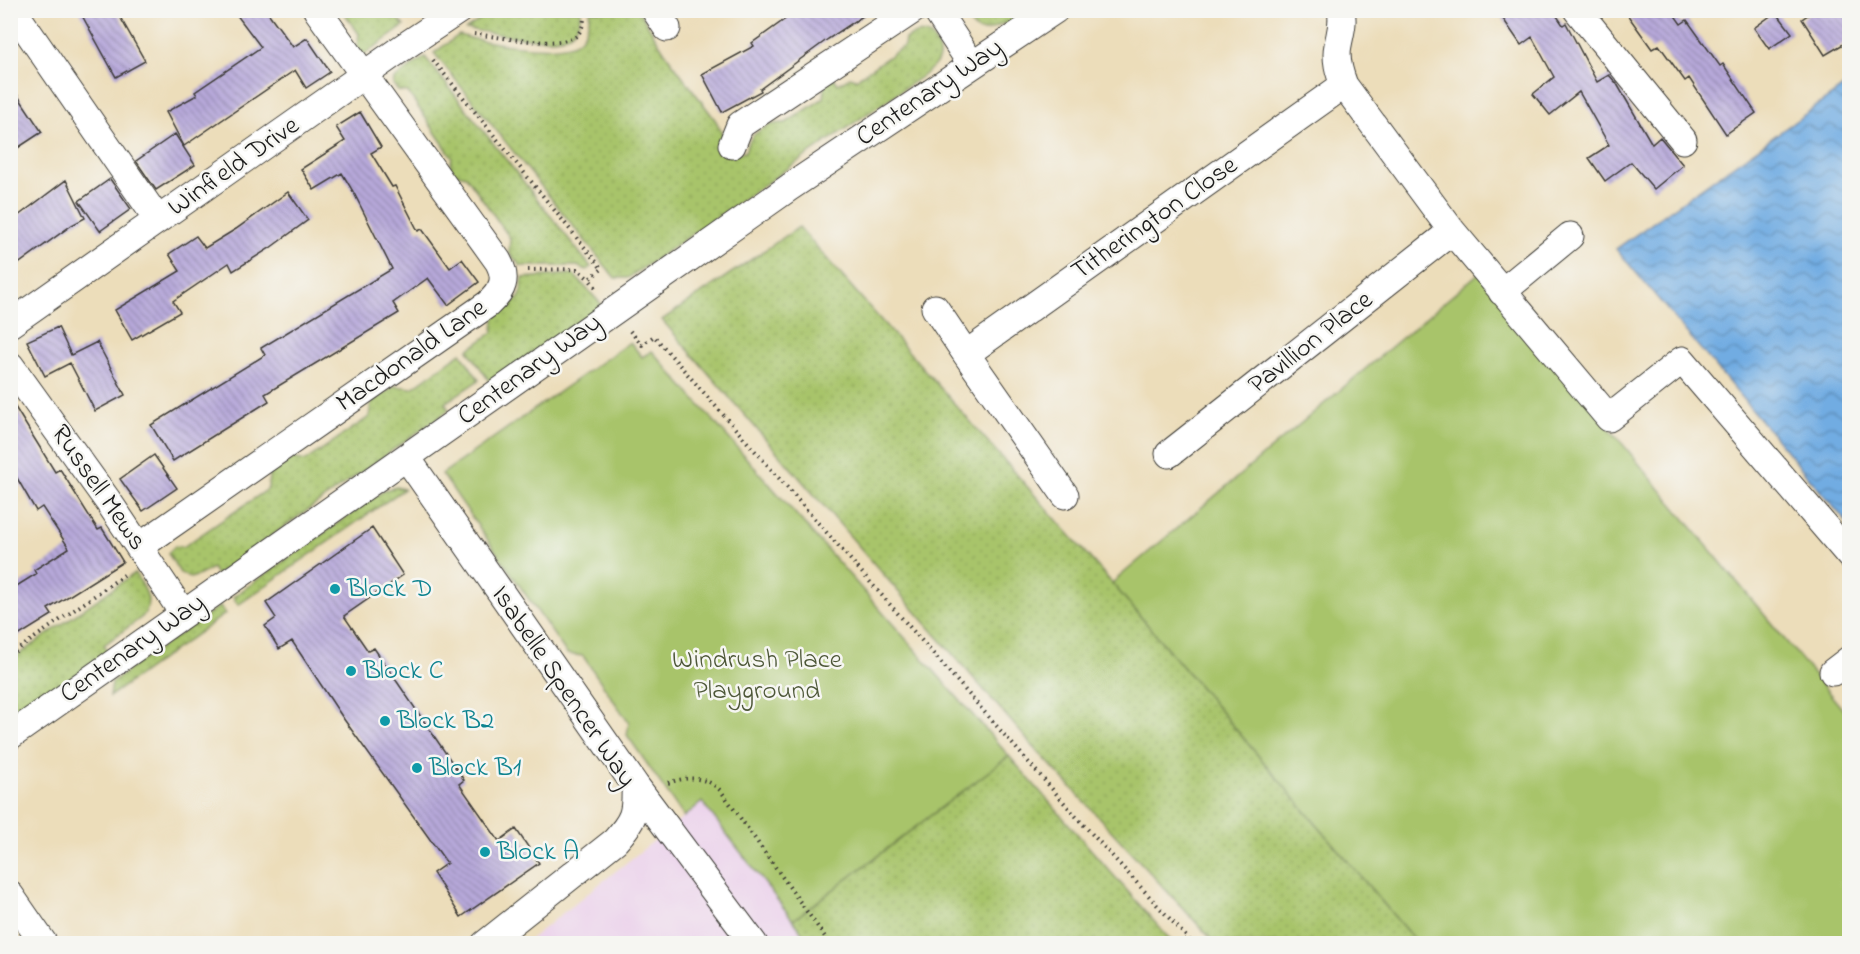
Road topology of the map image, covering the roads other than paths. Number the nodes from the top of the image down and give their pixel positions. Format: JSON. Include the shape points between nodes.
{"nodes":[{"id":1,"x":13,"y":10,"type":"edge"},
{"id":2,"x":317,"y":10,"type":"edge"},
{"id":3,"x":913,"y":10,"type":"edge"},
{"id":4,"x":936,"y":10,"type":"edge"},
{"id":5,"x":1055,"y":10,"type":"edge"},
{"id":6,"x":1341,"y":10,"type":"edge"},
{"id":7,"x":1577,"y":10,"type":"edge"},
{"id":8,"x":449,"y":17,"type":"edge"},
{"id":9,"x":972,"y":65,"type":"junction"},
{"id":10,"x":364,"y":76,"type":"junction"},
{"id":11,"x":1344,"y":85,"type":"junction"},
{"id":12,"x":1683,"y":140,"type":"dead end"},
{"id":13,"x":732,"y":146,"type":"dead end"},
{"id":14,"x":158,"y":220,"type":"junction"},
{"id":15,"x":1452,"y":231,"type":"junction"},
{"id":16,"x":1570,"y":236,"type":"dead end"},
{"id":17,"x":1502,"y":292,"type":"junction"},
{"id":18,"x":935,"y":308,"type":"dead end"},
{"id":19,"x":10,"y":324,"type":"edge"},
{"id":20,"x":966,"y":354,"type":"junction"},
{"id":21,"x":10,"y":365,"type":"edge"},
{"id":22,"x":1169,"y":454,"type":"dead end"},
{"id":23,"x":407,"y":458,"type":"junction"},
{"id":24,"x":1065,"y":495,"type":"dead end"},
{"id":25,"x":143,"y":553,"type":"junction"},
{"id":26,"x":1850,"y":556,"type":"edge"},
{"id":27,"x":183,"y":613,"type":"junction"},
{"id":28,"x":10,"y":736,"type":"edge"},
{"id":29,"x":641,"y":792,"type":"junction"},
{"id":30,"x":10,"y":895,"type":"edge"},
{"id":31,"x":44,"y":944,"type":"edge"},
{"id":32,"x":485,"y":944,"type":"edge"},
{"id":33,"x":754,"y":944,"type":"edge"}],
"edges":[{"from":1,"to":14,"type":"street"},
{"from":2,"to":10,"type":"street","name":"Macdonald Lane"},
{"from":3,"to":13,"type":"street","via":[[740,125]]},
{"from":4,"to":9,"type":"street"},
{"from":5,"to":9,"type":"street","name":"Centenary Way"},
{"from":6,"to":11,"type":"street","via":[[1337,57]]},
{"from":7,"to":12,"type":"street"},
{"from":8,"to":10,"type":"street","name":"Winfield Drive"},
{"from":9,"to":23,"type":"street","name":"Centenary Way","via":[[614,310]]},
{"from":10,"to":14,"type":"street","name":"Winfield Drive"},
{"from":10,"to":25,"type":"street","name":"Macdonald Lane","via":[[503,270],[501,288],[488,304]]},
{"from":11,"to":15,"type":"street"},
{"from":11,"to":20,"type":"street","name":"Titherington Close"},
{"from":14,"to":19,"type":"street","name":"Winfield Drive"},
{"from":15,"to":17,"type":"street"},
{"from":15,"to":22,"type":"street","name":"Pavillion Place"},
{"from":16,"to":17,"type":"street"},
{"from":17,"to":26,"type":"street","via":[[1609,418],[1682,360]]},
{"from":18,"to":20,"type":"street"},
{"from":20,"to":24,"type":"street"},
{"from":21,"to":25,"type":"street","name":"Russell Mews"},
{"from":23,"to":27,"type":"street","name":"Centenary Way"},
{"from":23,"to":29,"type":"street","name":"Isabelle Spencer Way"},
{"from":25,"to":27,"type":"street","name":"Russell Mews"},
{"from":27,"to":28,"type":"street","name":"Centenary Way"},
{"from":29,"to":32,"type":"street","name":"Isabelle Spencer Way","via":[[630,824],[615,841]]},
{"from":29,"to":33,"type":"street"},
{"from":30,"to":31,"type":"street"}]}
